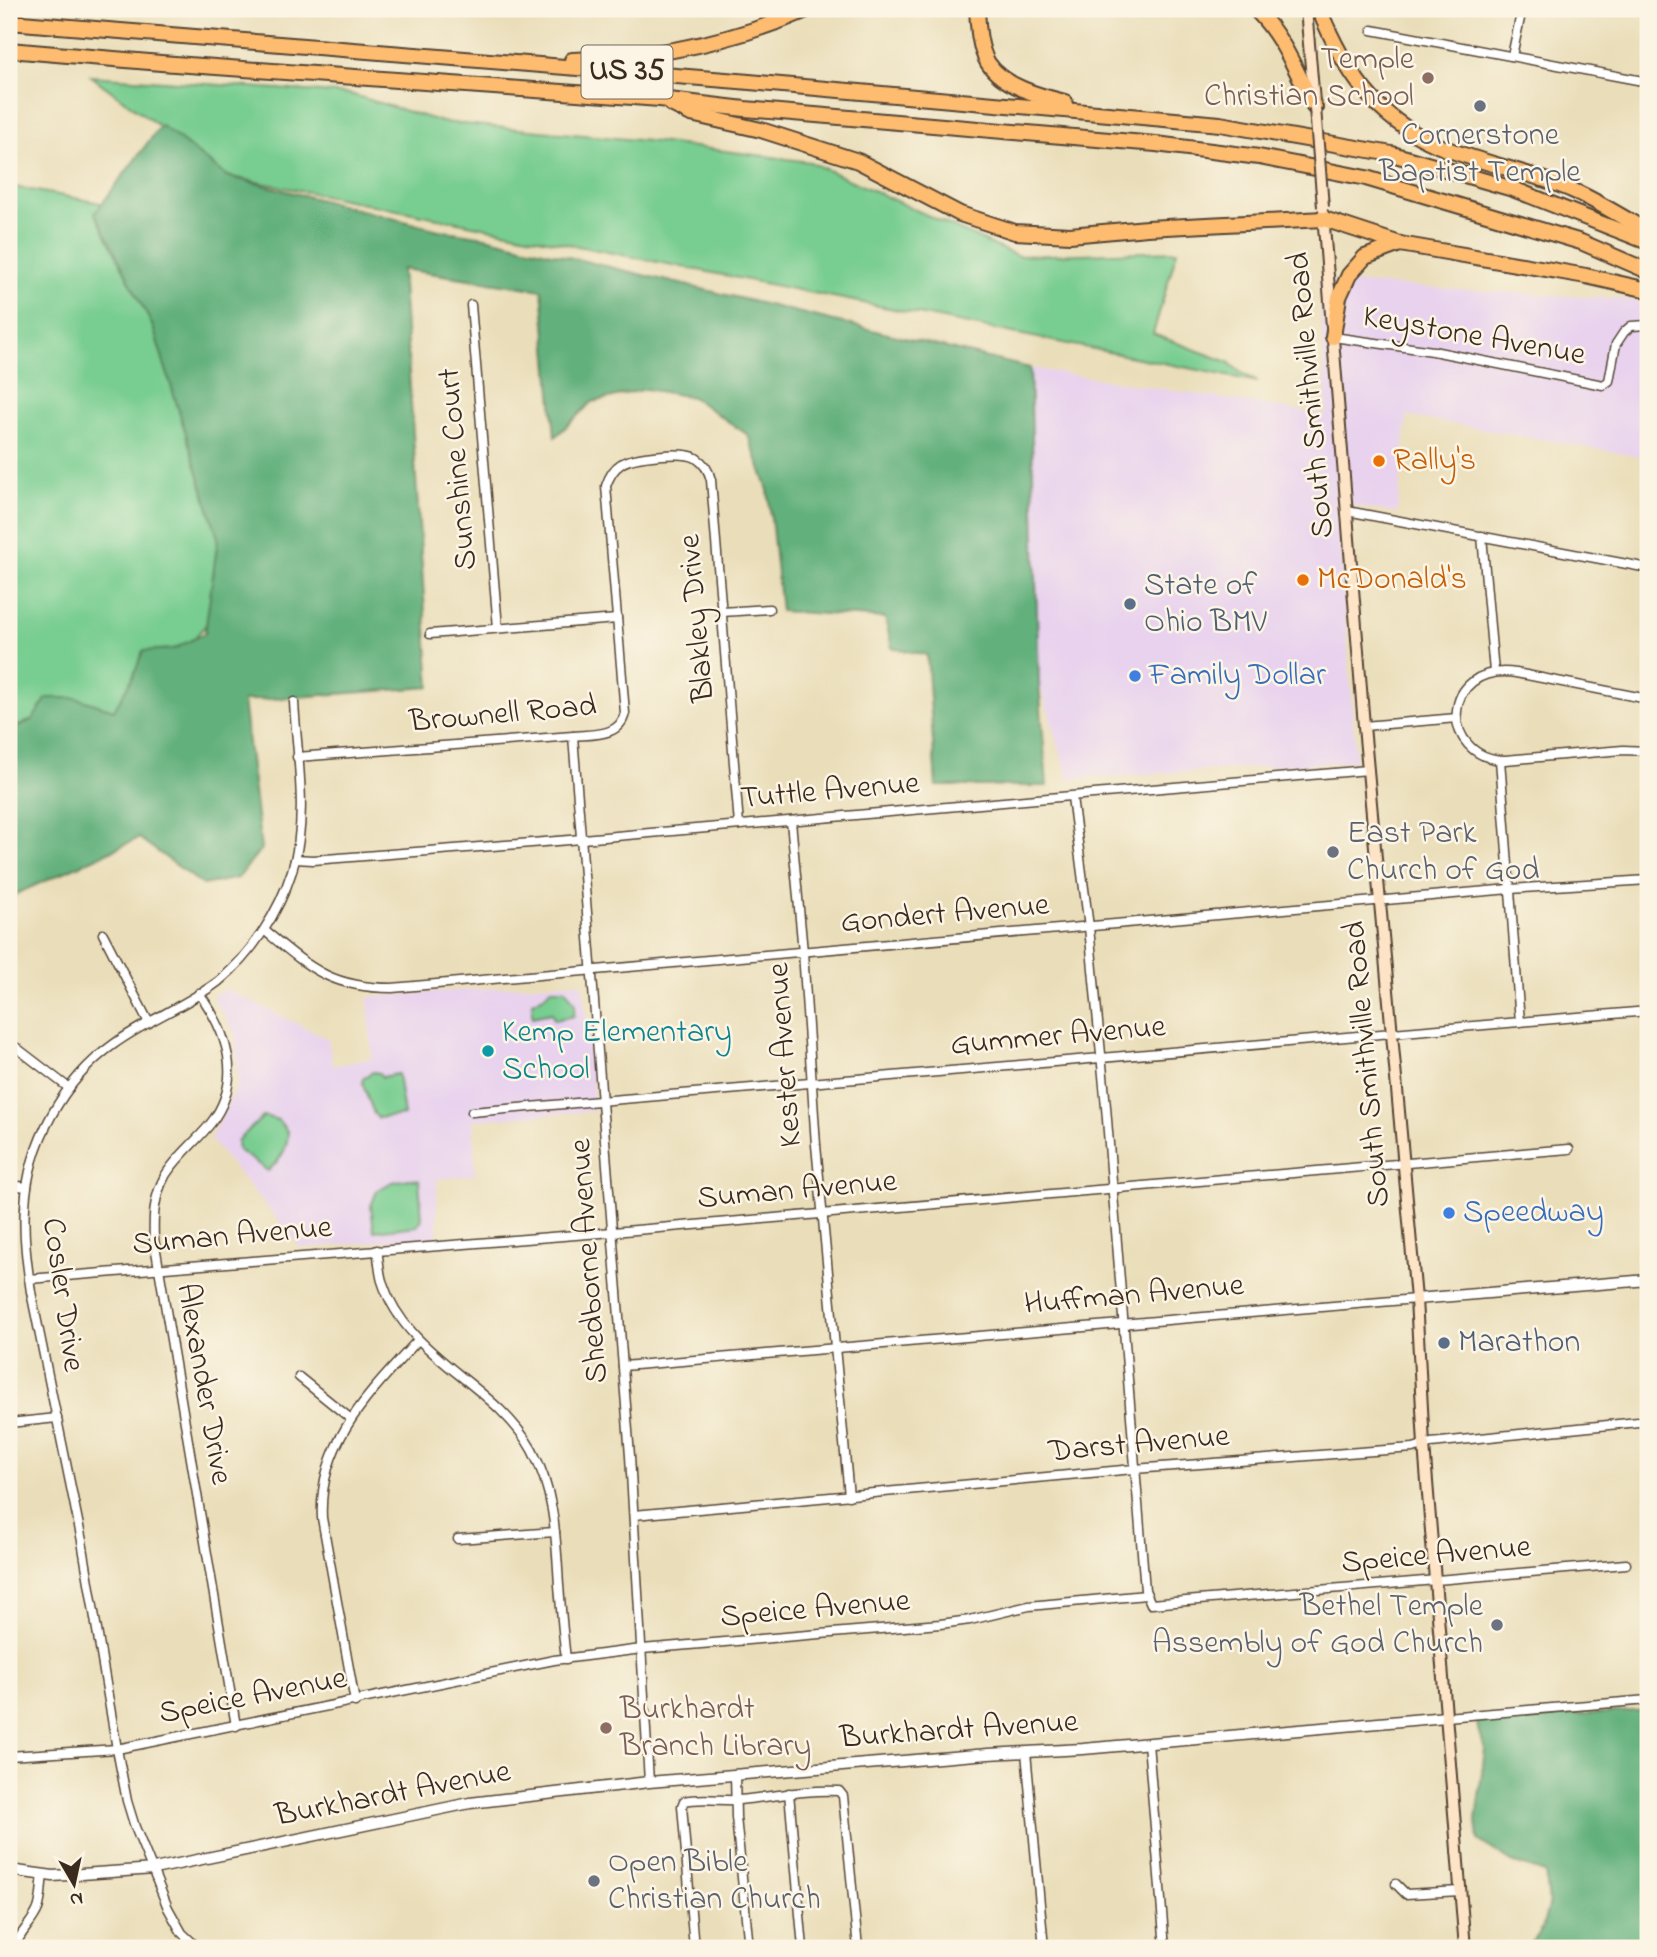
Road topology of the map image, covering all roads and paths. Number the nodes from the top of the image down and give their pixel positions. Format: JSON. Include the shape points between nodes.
{"nodes":[{"id":1,"x":809,"y":9,"type":"edge"},
{"id":2,"x":977,"y":9,"type":"edge"},
{"id":3,"x":1255,"y":9,"type":"edge"},
{"id":4,"x":1306,"y":9,"type":"edge"},
{"id":5,"x":1319,"y":9,"type":"edge"},
{"id":6,"x":1522,"y":9,"type":"edge"},
{"id":7,"x":13,"y":22,"type":"edge"},
{"id":8,"x":1372,"y":30,"type":"dead end"},
{"id":9,"x":9,"y":50,"type":"edge"},
{"id":10,"x":1512,"y":56,"type":"junction"},
{"id":11,"x":499,"y":62,"type":"junction"},
{"id":12,"x":1648,"y":82,"type":"edge"},
{"id":13,"x":660,"y":99,"type":"junction"},
{"id":14,"x":1315,"y":108,"type":"junction"},
{"id":15,"x":1107,"y":113,"type":"junction"},
{"id":16,"x":1323,"y":213,"type":"junction"},
{"id":17,"x":1648,"y":232,"type":"edge"},
{"id":18,"x":1648,"y":242,"type":"edge"},
{"id":19,"x":1400,"y":244,"type":"junction"},
{"id":20,"x":1648,"y":271,"type":"edge"},
{"id":21,"x":1648,"y":290,"type":"edge"},
{"id":22,"x":471,"y":305,"type":"dead end"},
{"id":23,"x":1648,"y":325,"type":"edge"},
{"id":24,"x":1333,"y":337,"type":"junction"},
{"id":25,"x":652,"y":457,"type":"joint"},
{"id":26,"x":1346,"y":511,"type":"junction"},
{"id":27,"x":1482,"y":536,"type":"junction"},
{"id":28,"x":1648,"y":568,"type":"edge"},
{"id":29,"x":769,"y":609,"type":"dead end"},
{"id":30,"x":722,"y":612,"type":"junction"},
{"id":31,"x":617,"y":618,"type":"junction"},
{"id":32,"x":498,"y":628,"type":"junction"},
{"id":33,"x":430,"y":634,"type":"dead end"},
{"id":34,"x":1494,"y":672,"type":"junction"},
{"id":35,"x":1648,"y":699,"type":"edge"},
{"id":36,"x":294,"y":702,"type":"dead end"},
{"id":37,"x":1457,"y":718,"type":"junction"},
{"id":38,"x":1364,"y":726,"type":"junction"},
{"id":39,"x":573,"y":736,"type":"junction"},
{"id":40,"x":1648,"y":751,"type":"edge"},
{"id":41,"x":297,"y":757,"type":"junction"},
{"id":42,"x":1500,"y":760,"type":"junction"},
{"id":43,"x":1368,"y":770,"type":"junction"},
{"id":44,"x":1072,"y":797,"type":"junction"},
{"id":45,"x":791,"y":821,"type":"junction"},
{"id":46,"x":739,"y":825,"type":"junction"},
{"id":47,"x":582,"y":839,"type":"junction"},
{"id":48,"x":295,"y":859,"type":"junction"},
{"id":49,"x":1648,"y":880,"type":"edge"},
{"id":50,"x":1510,"y":889,"type":"junction"},
{"id":51,"x":1380,"y":901,"type":"junction"},
{"id":52,"x":1089,"y":927,"type":"junction"},
{"id":53,"x":264,"y":930,"type":"junction"},
{"id":54,"x":103,"y":934,"type":"dead end"},
{"id":55,"x":803,"y":952,"type":"junction"},
{"id":56,"x":592,"y":970,"type":"junction"},
{"id":57,"x":199,"y":993,"type":"junction"},
{"id":58,"x":1648,"y":1011,"type":"edge"},
{"id":59,"x":149,"y":1023,"type":"junction"},
{"id":60,"x":1520,"y":1023,"type":"junction"},
{"id":61,"x":1391,"y":1033,"type":"junction"},
{"id":62,"x":9,"y":1042,"type":"edge"},
{"id":63,"x":1101,"y":1058,"type":"junction"},
{"id":64,"x":813,"y":1082,"type":"junction"},
{"id":65,"x":69,"y":1088,"type":"junction"},
{"id":66,"x":603,"y":1101,"type":"junction"},
{"id":67,"x":472,"y":1112,"type":"dead end"},
{"id":68,"x":1569,"y":1149,"type":"dead end"},
{"id":69,"x":1403,"y":1164,"type":"junction"},
{"id":70,"x":9,"y":1185,"type":"edge"},
{"id":71,"x":27,"y":1187,"type":"junction"},
{"id":72,"x":1111,"y":1189,"type":"junction"},
{"id":73,"x":822,"y":1213,"type":"junction"},
{"id":74,"x":613,"y":1232,"type":"junction"},
{"id":75,"x":377,"y":1250,"type":"junction"},
{"id":76,"x":158,"y":1268,"type":"junction"},
{"id":77,"x":29,"y":1279,"type":"junction"},
{"id":78,"x":1648,"y":1280,"type":"edge"},
{"id":79,"x":1416,"y":1298,"type":"junction"},
{"id":80,"x":1122,"y":1323,"type":"junction"},
{"id":81,"x":418,"y":1340,"type":"junction"},
{"id":82,"x":835,"y":1348,"type":"junction"},
{"id":83,"x":623,"y":1366,"type":"junction"},
{"id":84,"x":299,"y":1377,"type":"dead end"},
{"id":85,"x":57,"y":1418,"type":"junction"},
{"id":86,"x":351,"y":1419,"type":"junction"},
{"id":87,"x":1648,"y":1421,"type":"edge"},
{"id":88,"x":9,"y":1423,"type":"edge"},
{"id":89,"x":1424,"y":1445,"type":"junction"},
{"id":90,"x":1134,"y":1469,"type":"junction"},
{"id":91,"x":849,"y":1496,"type":"junction"},
{"id":92,"x":634,"y":1515,"type":"junction"},
{"id":93,"x":555,"y":1532,"type":"junction"},
{"id":94,"x":458,"y":1539,"type":"dead end"},
{"id":95,"x":1626,"y":1564,"type":"dead end"},
{"id":96,"x":1435,"y":1580,"type":"junction"},
{"id":97,"x":1146,"y":1595,"type":"junction"},
{"id":98,"x":642,"y":1650,"type":"junction"},
{"id":99,"x":566,"y":1659,"type":"junction"},
{"id":100,"x":1648,"y":1699,"type":"edge"},
{"id":101,"x":355,"y":1702,"type":"junction"},
{"id":102,"x":1446,"y":1717,"type":"junction"},
{"id":103,"x":236,"y":1726,"type":"junction"},
{"id":104,"x":1148,"y":1744,"type":"junction"},
{"id":105,"x":117,"y":1749,"type":"junction"},
{"id":106,"x":1026,"y":1752,"type":"junction"},
{"id":107,"x":9,"y":1756,"type":"edge"},
{"id":108,"x":735,"y":1776,"type":"junction"},
{"id":109,"x":649,"y":1782,"type":"junction"},
{"id":110,"x":789,"y":1793,"type":"junction"},
{"id":111,"x":735,"y":1800,"type":"junction"},
{"id":112,"x":154,"y":1869,"type":"junction"},
{"id":113,"x":9,"y":1870,"type":"edge"},
{"id":114,"x":43,"y":1875,"type":"junction"},
{"id":115,"x":1396,"y":1884,"type":"dead end"},
{"id":116,"x":1460,"y":1891,"type":"junction"},
{"id":117,"x":15,"y":1948,"type":"edge"},
{"id":118,"x":198,"y":1948,"type":"edge"},
{"id":119,"x":694,"y":1948,"type":"edge"},
{"id":120,"x":749,"y":1948,"type":"edge"},
{"id":121,"x":803,"y":1948,"type":"edge"},
{"id":122,"x":858,"y":1948,"type":"edge"},
{"id":123,"x":1044,"y":1948,"type":"edge"},
{"id":124,"x":1165,"y":1948,"type":"edge"},
{"id":125,"x":1465,"y":1948,"type":"edge"}],
"edges":[{"from":1,"to":11,"type":"highway","via":[[745,33],[682,48],[617,59]]},
{"from":2,"to":15,"type":"highway","via":[[987,62],[1003,79],[1043,97]]},
{"from":3,"to":14,"type":"highway","via":[[1285,48]]},
{"from":4,"to":14,"type":"main road","name":"South Smithville Road"},
{"from":5,"to":17,"type":"highway","via":[[1343,61],[1371,100],[1395,122],[1437,145],[1573,191]]},
{"from":6,"to":10,"type":"street"},
{"from":7,"to":11,"type":"highway","number":"US 35"},
{"from":8,"to":10,"type":"street"},
{"from":9,"to":13,"type":"highway","number":"US 35"},
{"from":10,"to":12,"type":"street"},
{"from":11,"to":15,"type":"highway","number":"US 35"},
{"from":13,"to":16,"type":"highway","via":[[691,114],[761,130],[858,161],[960,214],[1015,232],[1070,235]]},
{"from":13,"to":20,"type":"highway","number":"US 35","via":[[1156,144],[1259,158],[1366,178],[1581,242]]},
{"from":14,"to":16,"type":"main road","name":"South Smithville Road","bridge":true},
{"from":15,"to":18,"type":"highway","number":"US 35","via":[[1220,124],[1392,154],[1513,189]]},
{"from":16,"to":19,"type":"highway"},
{"from":16,"to":24,"type":"main road","name":"South Smithville Road"},
{"from":19,"to":21,"type":"highway"},
{"from":19,"to":24,"type":"highway","via":[[1365,257],[1349,275],[1339,298]]},
{"from":22,"to":32,"type":"street","name":"Sunshine Court"},
{"from":23,"to":24,"type":"street","name":"Keystone Avenue","via":[[1631,326],[1619,338],[1606,384]]},
{"from":24,"to":26,"type":"main road","name":"South Smithville Road"},
{"from":25,"to":30,"type":"street","name":"Blakley Drive","via":[[690,456],[709,473]]},
{"from":25,"to":31,"type":"street","name":"Brownell Road","via":[[620,464],[606,486]]},
{"from":26,"to":27,"type":"street"},
{"from":26,"to":38,"type":"main road","name":"South Smithville Road"},
{"from":27,"to":28,"type":"street"},
{"from":27,"to":34,"type":"street"},
{"from":29,"to":30,"type":"street"},
{"from":30,"to":46,"type":"street","name":"Blakley Drive"},
{"from":31,"to":32,"type":"street"},
{"from":31,"to":39,"type":"street","name":"Brownell Road","via":[[624,719],[608,733]]},
{"from":32,"to":33,"type":"street"},
{"from":34,"to":35,"type":"street"},
{"from":34,"to":37,"type":"street","via":[[1464,690]]},
{"from":36,"to":41,"type":"street","name":"Cosler Drive"},
{"from":37,"to":38,"type":"street"},
{"from":37,"to":42,"type":"street","via":[[1462,736],[1473,750]]},
{"from":38,"to":43,"type":"main road","name":"South Smithville Road"},
{"from":39,"to":41,"type":"street","name":"Brownell Road"},
{"from":39,"to":47,"type":"street","name":"Shedborne Avenue"},
{"from":40,"to":42,"type":"street"},
{"from":41,"to":48,"type":"street","name":"Cosler Drive","via":[[301,820]]},
{"from":42,"to":50,"type":"street"},
{"from":43,"to":44,"type":"street","name":"Tuttle Avenue"},
{"from":43,"to":51,"type":"main road","name":"South Smithville Road"},
{"from":44,"to":45,"type":"street","name":"Tuttle Avenue"},
{"from":44,"to":52,"type":"street"},
{"from":45,"to":46,"type":"street","name":"Tuttle Avenue"},
{"from":45,"to":55,"type":"street","name":"Kester Avenue"},
{"from":46,"to":47,"type":"street","name":"Tuttle Avenue"},
{"from":47,"to":48,"type":"street","name":"Tuttle Avenue"},
{"from":47,"to":56,"type":"street","name":"Shedborne Avenue"},
{"from":48,"to":53,"type":"street","name":"Cosler Drive"},
{"from":49,"to":50,"type":"street","name":"Gondert Avenue"},
{"from":50,"to":51,"type":"street","name":"Gondert Avenue"},
{"from":50,"to":60,"type":"street"},
{"from":51,"to":52,"type":"street","name":"Gondert Avenue"},
{"from":51,"to":61,"type":"main road","name":"South Smithville Road"},
{"from":52,"to":55,"type":"street","name":"Gondert Avenue"},
{"from":52,"to":63,"type":"street"},
{"from":53,"to":56,"type":"street","name":"Gondert Avenue","via":[[316,971],[358,986],[392,988]]},
{"from":53,"to":57,"type":"street","name":"Cosler Drive","via":[[219,981]]},
{"from":54,"to":59,"type":"street"},
{"from":55,"to":56,"type":"street","name":"Gondert Avenue"},
{"from":55,"to":64,"type":"street","name":"Kester Avenue"},
{"from":56,"to":66,"type":"street","name":"Shedborne Avenue"},
{"from":57,"to":59,"type":"street","name":"Cosler Drive"},
{"from":57,"to":76,"type":"street","name":"Alexander Drive","via":[[225,1040],[228,1080],[212,1121],[159,1188],[153,1215]]},
{"from":58,"to":60,"type":"street","name":"Gummer Avenue"},
{"from":59,"to":65,"type":"street","name":"Cosler Drive","via":[[97,1057]]},
{"from":60,"to":61,"type":"street","name":"Gummer Avenue"},
{"from":61,"to":63,"type":"street","name":"Gummer Avenue"},
{"from":61,"to":69,"type":"main road","name":"South Smithville Road"},
{"from":62,"to":65,"type":"street"},
{"from":63,"to":64,"type":"street","name":"Gummer Avenue"},
{"from":63,"to":72,"type":"street"},
{"from":64,"to":66,"type":"street","name":"Gummer Avenue"},
{"from":64,"to":73,"type":"street","name":"Kester Avenue"},
{"from":65,"to":71,"type":"street","name":"Cosler Drive","via":[[44,1130]]},
{"from":66,"to":67,"type":"street","name":"Gummer Avenue"},
{"from":66,"to":74,"type":"street","name":"Shedborne Avenue"},
{"from":68,"to":69,"type":"street","name":"Suman Avenue"},
{"from":69,"to":72,"type":"street","name":"Suman Avenue"},
{"from":69,"to":79,"type":"main road","name":"South Smithville Road"},
{"from":70,"to":71,"type":"street"},
{"from":71,"to":77,"type":"street","name":"Cosler Drive","via":[[24,1224]]},
{"from":72,"to":73,"type":"street","name":"Suman Avenue"},
{"from":72,"to":80,"type":"street"},
{"from":73,"to":74,"type":"street","name":"Suman Avenue"},
{"from":73,"to":82,"type":"street","name":"Kester Avenue"},
{"from":74,"to":75,"type":"street","name":"Suman Avenue"},
{"from":74,"to":83,"type":"street","name":"Shedborne Avenue"},
{"from":75,"to":76,"type":"street","name":"Suman Avenue"},
{"from":75,"to":81,"type":"street","via":[[387,1294]]},
{"from":76,"to":77,"type":"street","name":"Suman Avenue"},
{"from":76,"to":103,"type":"street","name":"Alexander Drive"},
{"from":77,"to":85,"type":"street","name":"Cosler Drive"},
{"from":78,"to":79,"type":"street","name":"Huffman Avenue"},
{"from":79,"to":80,"type":"street","name":"Huffman Avenue"},
{"from":79,"to":89,"type":"main road","name":"South Smithville Road"},
{"from":80,"to":82,"type":"street","name":"Huffman Avenue"},
{"from":80,"to":90,"type":"street"},
{"from":81,"to":86,"type":"street"},
{"from":81,"to":93,"type":"street","via":[[498,1406],[520,1432],[541,1470]]},
{"from":82,"to":83,"type":"street","name":"Huffman Avenue"},
{"from":82,"to":91,"type":"street","name":"Kester Avenue"},
{"from":83,"to":92,"type":"street","name":"Shedborne Avenue"},
{"from":84,"to":86,"type":"street"},
{"from":85,"to":88,"type":"street"},
{"from":85,"to":105,"type":"street","name":"Cosler Drive"},
{"from":86,"to":101,"type":"street","via":[[326,1468],[321,1503]]},
{"from":87,"to":89,"type":"street","name":"Darst Avenue"},
{"from":89,"to":90,"type":"street","name":"Darst Avenue"},
{"from":89,"to":96,"type":"main road","name":"South Smithville Road"},
{"from":90,"to":91,"type":"street","name":"Darst Avenue"},
{"from":90,"to":97,"type":"street"},
{"from":91,"to":92,"type":"street","name":"Darst Avenue"},
{"from":92,"to":98,"type":"street","name":"Shedborne Avenue"},
{"from":93,"to":94,"type":"street"},
{"from":93,"to":99,"type":"street"},
{"from":95,"to":96,"type":"street","name":"Speice Avenue"},
{"from":96,"to":97,"type":"street","name":"Speice Avenue","via":[[1154,1604]]},
{"from":96,"to":102,"type":"main road","name":"South Smithville Road"},
{"from":97,"to":98,"type":"street","name":"Speice Avenue","via":[[1029,1606],[940,1624]]},
{"from":98,"to":99,"type":"street","name":"Speice Avenue"},
{"from":98,"to":109,"type":"street","name":"Shedborne Avenue"},
{"from":99,"to":101,"type":"street","name":"Speice Avenue"},
{"from":100,"to":102,"type":"street","name":"Burkhardt Avenue"},
{"from":101,"to":103,"type":"street","name":"Speice Avenue"},
{"from":102,"to":104,"type":"street","name":"Burkhardt Avenue"},
{"from":102,"to":116,"type":"main road","name":"South Smithville Road"},
{"from":103,"to":105,"type":"street","name":"Speice Avenue"},
{"from":104,"to":106,"type":"street","name":"Burkhardt Avenue"},
{"from":104,"to":124,"type":"street"},
{"from":105,"to":107,"type":"street","name":"Speice Avenue"},
{"from":105,"to":112,"type":"street","name":"Cosler Drive","via":[[131,1814]]},
{"from":106,"to":108,"type":"street","name":"Burkhardt Avenue"},
{"from":106,"to":123,"type":"street"},
{"from":108,"to":109,"type":"street","name":"Burkhardt Avenue"},
{"from":108,"to":111,"type":"street"},
{"from":109,"to":112,"type":"street","name":"Burkhardt Avenue","via":[[470,1803]]},
{"from":110,"to":111,"type":"street"},
{"from":110,"to":121,"type":"street"},
{"from":110,"to":122,"type":"street","via":[[839,1791],[843,1795]]},
{"from":111,"to":119,"type":"street","via":[[686,1800],[682,1806]]},
{"from":111,"to":120,"type":"street"},
{"from":112,"to":114,"type":"street","name":"Burkhardt Avenue"},
{"from":112,"to":118,"type":"street","name":"Cosler Drive","via":[[176,1924]]},
{"from":113,"to":114,"type":"street","name":"Burkhardt Avenue"},
{"from":114,"to":117,"type":"street","via":[[38,1909]]},
{"from":115,"to":116,"type":"street","via":[[1406,1894]]},
{"from":116,"to":125,"type":"main road","name":"South Smithville Road"}]}
